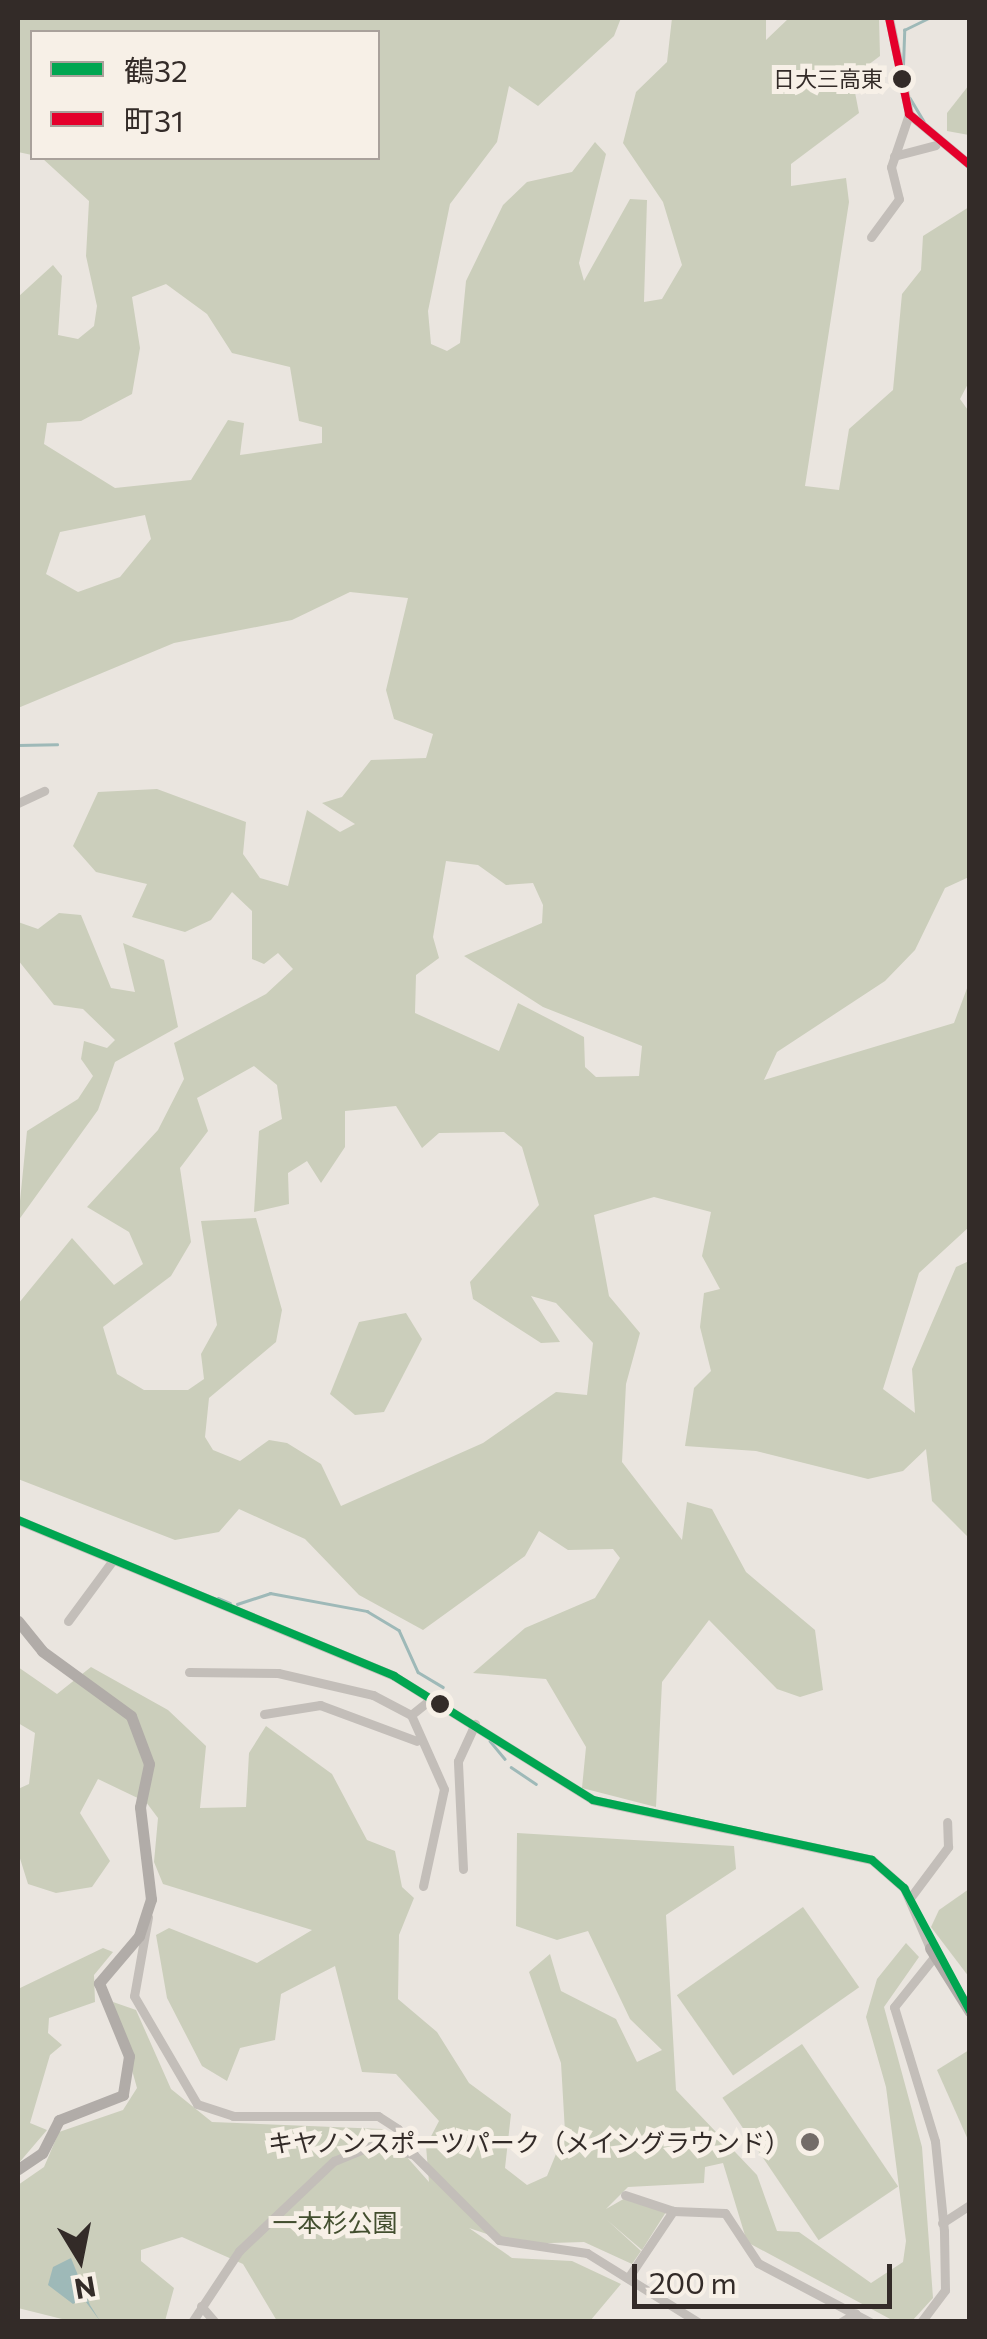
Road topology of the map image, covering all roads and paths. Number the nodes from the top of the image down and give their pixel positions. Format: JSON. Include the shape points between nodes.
{"nodes":[{"id":1,"x":889,"y":18,"type":"edge"},
{"id":2,"x":909,"y":114,"type":"junction"},
{"id":3,"x":936,"y":145,"type":"junction"},
{"id":4,"x":894,"y":156,"type":"junction"},
{"id":5,"x":970,"y":166,"type":"edge"},
{"id":6,"x":871,"y":237,"type":"dead end"},
{"id":7,"x":44,"y":792,"type":"dead end"},
{"id":8,"x":18,"y":803,"type":"edge"},
{"id":9,"x":18,"y":1520,"type":"edge"},
{"id":10,"x":112,"y":1560,"type":"junction"},
{"id":11,"x":68,"y":1620,"type":"dead end"},
{"id":12,"x":18,"y":1622,"type":"edge"},
{"id":13,"x":189,"y":1672,"type":"dead end"},
{"id":14,"x":433,"y":1698,"type":"junction"},
{"id":15,"x":264,"y":1714,"type":"dead end"},
{"id":16,"x":411,"y":1715,"type":"junction"},
{"id":17,"x":475,"y":1724,"type":"junction"},
{"id":18,"x":417,"y":1740,"type":"junction"},
{"id":19,"x":947,"y":1822,"type":"dead end"},
{"id":20,"x":463,"y":1869,"type":"dead end"},
{"id":21,"x":423,"y":1886,"type":"dead end"},
{"id":22,"x":910,"y":1898,"type":"junction"},
{"id":23,"x":148,"y":1917,"type":"junction"},
{"id":24,"x":932,"y":1953,"type":"junction"},
{"id":25,"x":970,"y":2012,"type":"edge"},
{"id":26,"x":400,"y":2148,"type":"junction"},
{"id":27,"x":18,"y":2168,"type":"edge"},
{"id":28,"x":625,"y":2195,"type":"dead end"},
{"id":29,"x":970,"y":2205,"type":"edge"},
{"id":30,"x":672,"y":2212,"type":"junction"},
{"id":31,"x":942,"y":2222,"type":"junction"},
{"id":32,"x":628,"y":2278,"type":"junction"},
{"id":33,"x":202,"y":2306,"type":"junction"},
{"id":34,"x":856,"y":2313,"type":"junction"},
{"id":35,"x":192,"y":2322,"type":"edge"},
{"id":36,"x":215,"y":2322,"type":"edge"},
{"id":37,"x":698,"y":2322,"type":"edge"},
{"id":38,"x":840,"y":2322,"type":"edge"},
{"id":39,"x":870,"y":2322,"type":"edge"},
{"id":40,"x":921,"y":2322,"type":"edge"}],
"edges":[{"from":1,"to":2,"type":"street"},
{"from":2,"to":3,"type":"street"},
{"from":2,"to":4,"type":"street"},
{"from":3,"to":4,"type":"street"},
{"from":3,"to":5,"type":"street"},
{"from":4,"to":6,"type":"street","via":[[899,199]]},
{"from":7,"to":8,"type":"street"},
{"from":9,"to":10,"type":"street"},
{"from":10,"to":11,"type":"street"},
{"from":10,"to":14,"type":"street"},
{"from":12,"to":23,"type":"main road","via":[[132,1719],[150,1767],[140,1807]]},
{"from":13,"to":16,"type":"street","via":[[278,1672],[373,1695]]},
{"from":14,"to":16,"type":"street"},
{"from":14,"to":17,"type":"street"},
{"from":15,"to":18,"type":"street","via":[[320,1705]]},
{"from":16,"to":18,"type":"street"},
{"from":17,"to":20,"type":"street","via":[[458,1761]]},
{"from":17,"to":22,"type":"street","via":[[593,1800],[872,1860]]},
{"from":18,"to":21,"type":"street","via":[[444,1789]]},
{"from":19,"to":22,"type":"street","via":[[948,1847]]},
{"from":22,"to":24,"type":"street"},
{"from":23,"to":26,"type":"street","via":[[133,1993],[191,2099],[227,2116],[378,2116],[398,2130]]},
{"from":23,"to":27,"type":"main road","via":[[99,1983],[129,2056],[122,2094],[59,2120],[42,2152]]},
{"from":24,"to":25,"type":"main road"},
{"from":24,"to":31,"type":"street","via":[[894,2007],[935,2140]]},
{"from":26,"to":32,"type":"street","via":[[498,2240],[578,2250]]},
{"from":26,"to":33,"type":"street","via":[[365,2146],[334,2160],[238,2251]]},
{"from":28,"to":30,"type":"street"},
{"from":29,"to":31,"type":"street"},
{"from":30,"to":32,"type":"street"},
{"from":30,"to":34,"type":"street","via":[[726,2213],[758,2264]]},
{"from":31,"to":40,"type":"street","via":[[945,2290]]},
{"from":32,"to":37,"type":"street"},
{"from":33,"to":35,"type":"street"},
{"from":33,"to":36,"type":"street"},
{"from":34,"to":38,"type":"street"},
{"from":34,"to":39,"type":"street"}]}
